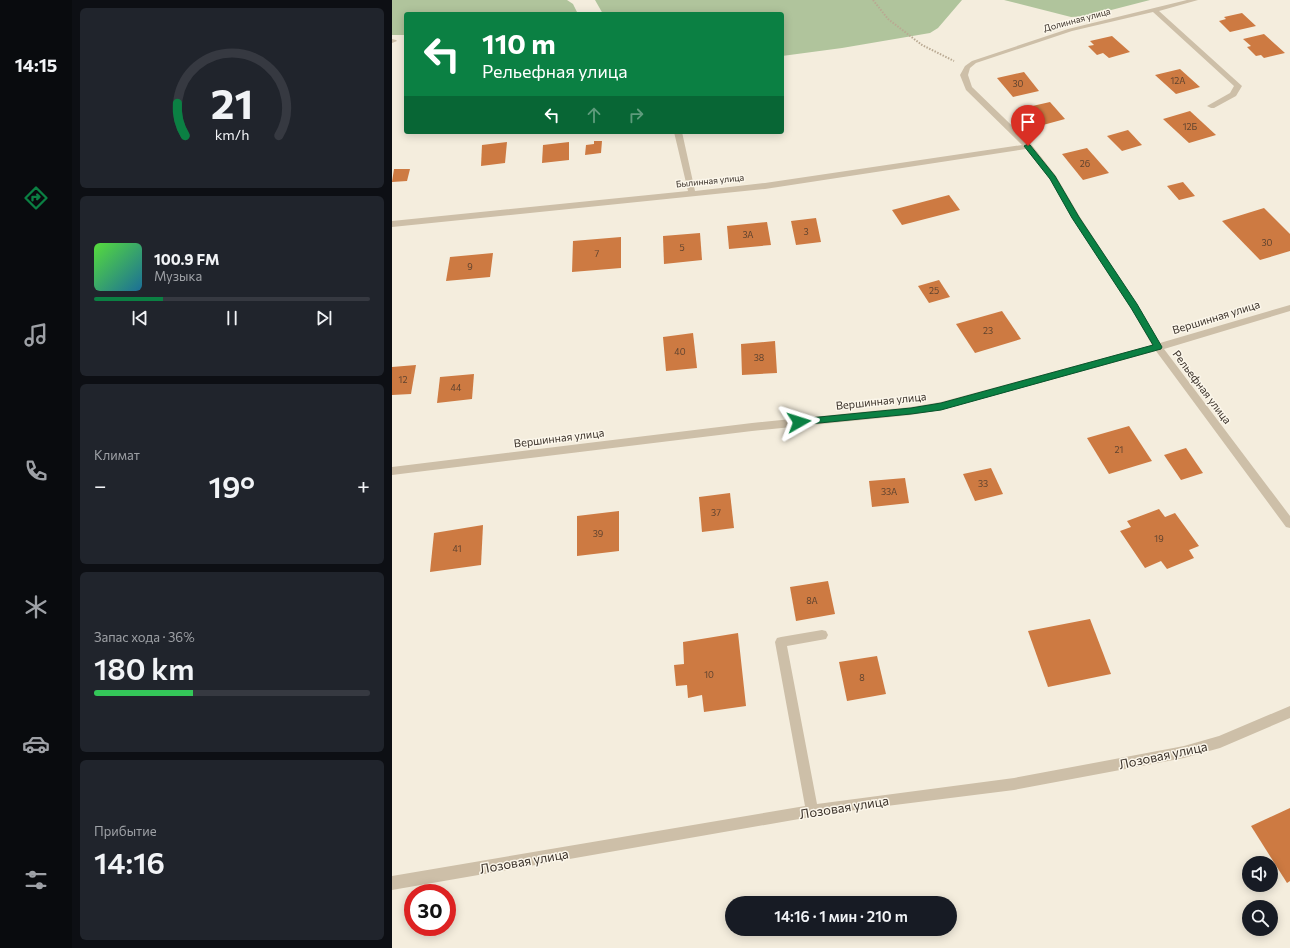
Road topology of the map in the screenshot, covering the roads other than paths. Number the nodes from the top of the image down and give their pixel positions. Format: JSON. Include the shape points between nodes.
{"nodes":[{"id":1,"x":1196,"y":0,"type":"edge"},
{"id":2,"x":1155,"y":10,"type":"junction"},
{"id":3,"x":967,"y":67,"type":"joint"},
{"id":4,"x":1211,"y":106,"type":"dead end"},
{"id":5,"x":678,"y":134,"type":"edge"},
{"id":6,"x":1028,"y":146,"type":"junction"},
{"id":7,"x":692,"y":193,"type":"junction"},
{"id":8,"x":392,"y":224,"type":"edge"},
{"id":9,"x":1290,"y":308,"type":"edge"},
{"id":10,"x":1158,"y":347,"type":"junction"},
{"id":11,"x":392,"y":471,"type":"edge"},
{"id":12,"x":1290,"y":524,"type":"edge"},
{"id":13,"x":822,"y":635,"type":"dead end"},
{"id":14,"x":1290,"y":712,"type":"edge"},
{"id":15,"x":812,"y":811,"type":"junction"},
{"id":16,"x":392,"y":883,"type":"edge"}],
"edges":[{"from":1,"to":2,"type":"street","name":"Долинная улица"},
{"from":2,"to":3,"type":"street","name":"Долинная улица","via":[[1070,30],[974,62]]},
{"from":2,"to":4,"type":"street","via":[[1238,86],[1233,94]]},
{"from":3,"to":6,"type":"street","name":"Рельефная улица","via":[[964,75],[969,88]]},
{"from":5,"to":7,"type":"street"},
{"from":6,"to":7,"type":"street","name":"Былинная улица","via":[[823,178]]},
{"from":6,"to":10,"type":"street","name":"Рельефная улица","via":[[1053,178]]},
{"from":7,"to":8,"type":"street","name":"Былинная улица"},
{"from":9,"to":10,"type":"street","name":"Вершинная улица"},
{"from":10,"to":11,"type":"street","name":"Вершинная улица","via":[[941,406],[911,411],[744,428]]},
{"from":10,"to":12,"type":"street","name":"Рельефная улица"},
{"from":13,"to":15,"type":"street","via":[[780,642]]},
{"from":14,"to":15,"type":"street","name":"Лозовая улица","via":[[1220,742],[1184,752],[1014,784]]},
{"from":15,"to":16,"type":"street","name":"Лозовая улица"}]}
